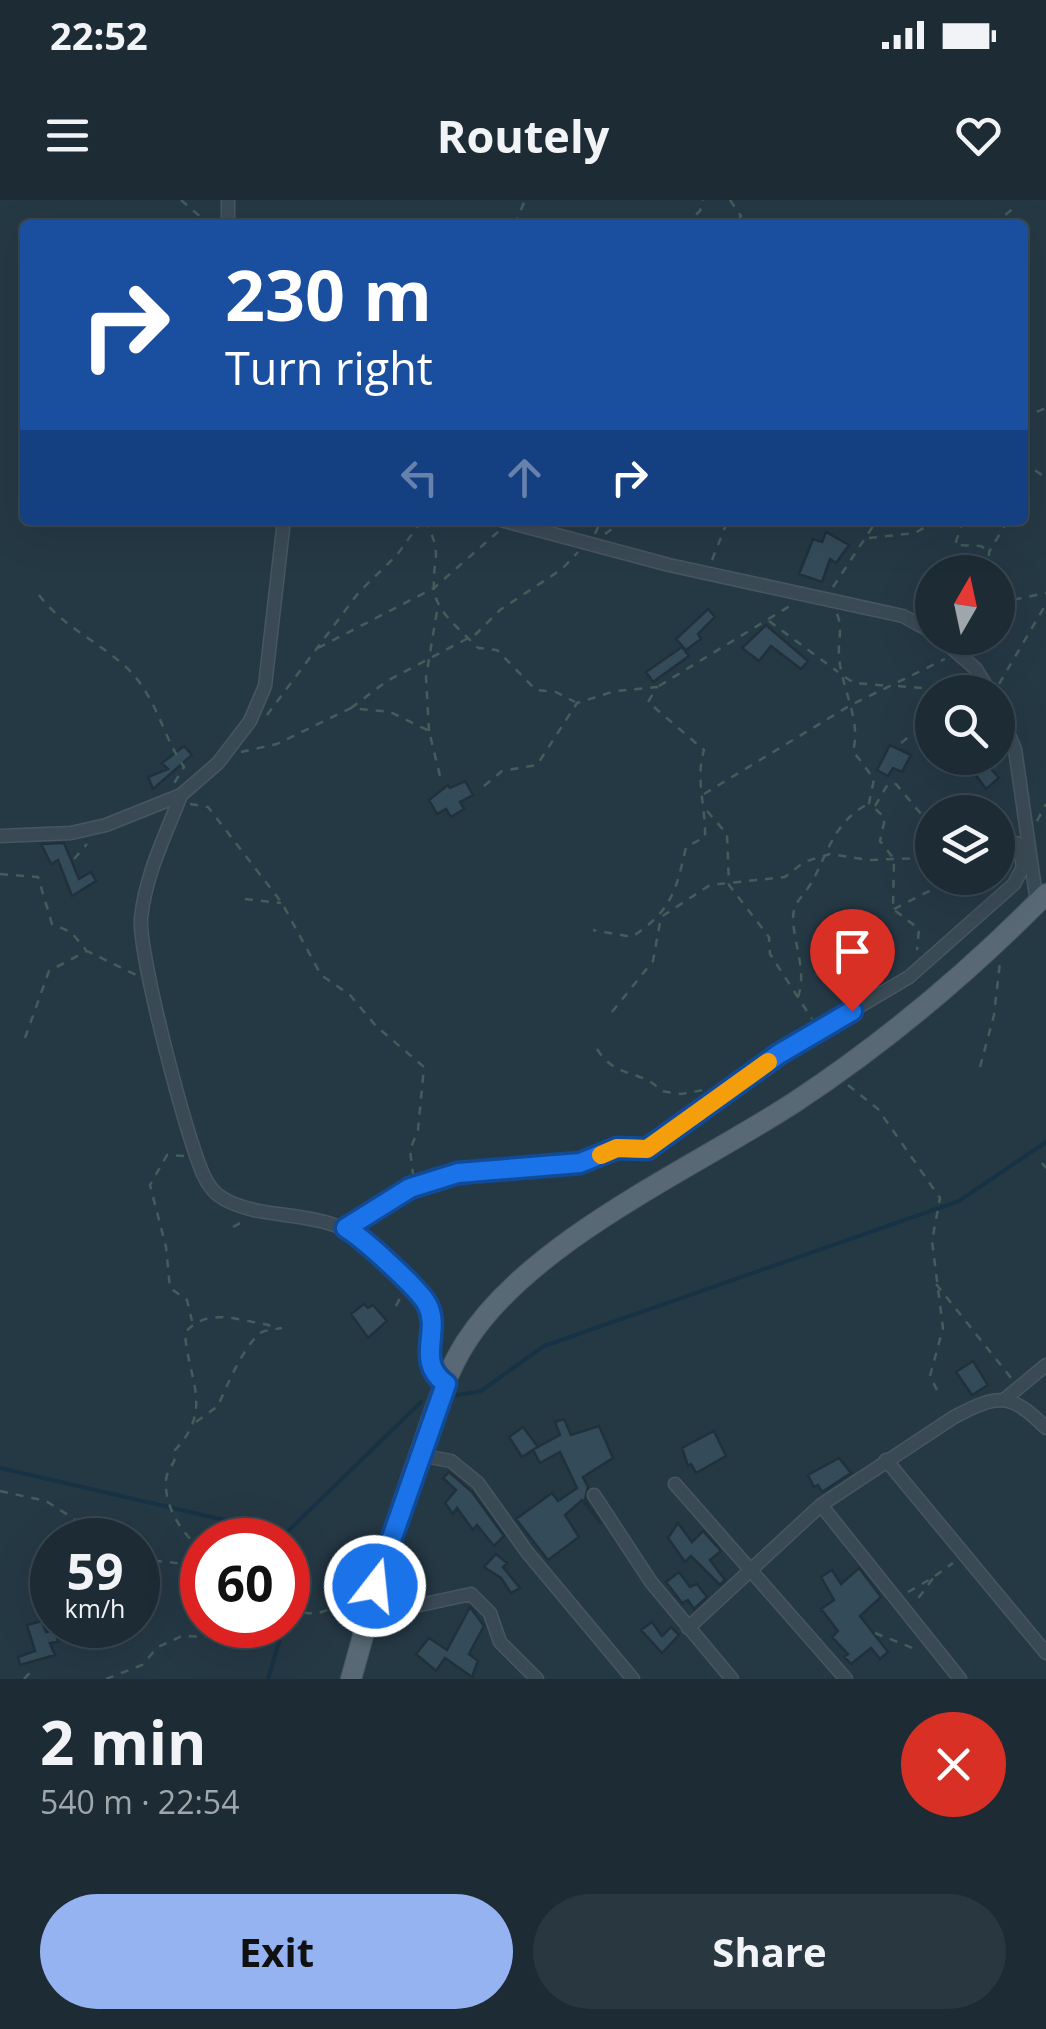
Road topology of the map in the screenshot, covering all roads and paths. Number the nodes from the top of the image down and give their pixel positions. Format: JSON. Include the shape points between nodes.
{"nodes":[{"id":1,"x":181,"y":200,"type":"edge"},
{"id":2,"x":1014,"y":208,"type":"dead end"},
{"id":3,"x":204,"y":220,"type":"edge"},
{"id":4,"x":999,"y":220,"type":"edge"},
{"id":5,"x":284,"y":525,"type":"edge"},
{"id":6,"x":419,"y":525,"type":"edge"},
{"id":7,"x":425,"y":525,"type":"edge"},
{"id":8,"x":501,"y":525,"type":"edge"},
{"id":9,"x":520,"y":525,"type":"edge"},
{"id":10,"x":618,"y":525,"type":"edge"},
{"id":11,"x":726,"y":525,"type":"edge"},
{"id":12,"x":874,"y":525,"type":"edge"},
{"id":13,"x":929,"y":525,"type":"edge"},
{"id":14,"x":961,"y":525,"type":"edge"},
{"id":15,"x":1005,"y":525,"type":"edge"},
{"id":16,"x":867,"y":538,"type":"junction"},
{"id":17,"x":592,"y":545,"type":"junction"},
{"id":18,"x":989,"y":552,"type":"joint"},
{"id":19,"x":708,"y":574,"type":"junction"},
{"id":20,"x":434,"y":588,"type":"junction"},
{"id":21,"x":1046,"y":593,"type":"edge"},
{"id":22,"x":39,"y":594,"type":"dead end"},
{"id":23,"x":806,"y":595,"type":"junction"},
{"id":24,"x":826,"y":599,"type":"junction"},
{"id":25,"x":1015,"y":599,"type":"edge"},
{"id":26,"x":438,"y":604,"type":"junction"},
{"id":27,"x":1046,"y":604,"type":"edge"},
{"id":28,"x":769,"y":621,"type":"junction"},
{"id":29,"x":1039,"y":621,"type":"junction"},
{"id":30,"x":915,"y":623,"type":"edge"},
{"id":31,"x":1046,"y":624,"type":"edge"},
{"id":32,"x":468,"y":637,"type":"junction"},
{"id":33,"x":317,"y":648,"type":"junction"},
{"id":34,"x":953,"y":655,"type":"edge"},
{"id":35,"x":962,"y":655,"type":"edge"},
{"id":36,"x":433,"y":657,"type":"junction"},
{"id":37,"x":842,"y":674,"type":"junction"},
{"id":38,"x":978,"y":675,"type":"edge"},
{"id":39,"x":1000,"y":675,"type":"edge"},
{"id":40,"x":895,"y":686,"type":"junction"},
{"id":41,"x":915,"y":687,"type":"edge"},
{"id":42,"x":657,"y":688,"type":"junction"},
{"id":43,"x":577,"y":703,"type":"junction"},
{"id":44,"x":849,"y":706,"type":"junction"},
{"id":45,"x":351,"y":708,"type":"junction"},
{"id":46,"x":261,"y":722,"type":"dead end"},
{"id":47,"x":429,"y":731,"type":"junction"},
{"id":48,"x":915,"y":732,"type":"edge"},
{"id":49,"x":250,"y":737,"type":"dead end"},
{"id":50,"x":900,"y":743,"type":"dead end"},
{"id":51,"x":1015,"y":749,"type":"edge"},
{"id":52,"x":440,"y":776,"type":"dead end"},
{"id":53,"x":484,"y":786,"type":"dead end"},
{"id":54,"x":702,"y":794,"type":"junction"},
{"id":55,"x":175,"y":800,"type":"junction"},
{"id":56,"x":869,"y":803,"type":"junction"},
{"id":57,"x":915,"y":807,"type":"edge"},
{"id":58,"x":874,"y":808,"type":"junction"},
{"id":59,"x":706,"y":810,"type":"junction"},
{"id":60,"x":0,"y":836,"type":"edge"},
{"id":61,"x":1015,"y":843,"type":"edge"},
{"id":62,"x":915,"y":858,"type":"edge"},
{"id":63,"x":821,"y":859,"type":"junction"},
{"id":64,"x":894,"y":859,"type":"junction"},
{"id":65,"x":0,"y":874,"type":"edge"},
{"id":66,"x":1015,"y":882,"type":"edge"},
{"id":67,"x":729,"y":885,"type":"junction"},
{"id":68,"x":922,"y":895,"type":"edge"},
{"id":69,"x":1002,"y":895,"type":"edge"},
{"id":70,"x":245,"y":899,"type":"dead end"},
{"id":71,"x":1042,"y":899,"type":"edge"},
{"id":72,"x":282,"y":903,"type":"junction"},
{"id":73,"x":893,"y":910,"type":"junction"},
{"id":74,"x":661,"y":917,"type":"junction"},
{"id":75,"x":593,"y":930,"type":"dead end"},
{"id":76,"x":998,"y":941,"type":"junction"},
{"id":77,"x":87,"y":951,"type":"junction"},
{"id":78,"x":916,"y":972,"type":"junction"},
{"id":79,"x":152,"y":982,"type":"junction"},
{"id":80,"x":798,"y":997,"type":"junction"},
{"id":81,"x":612,"y":1012,"type":"dead end"},
{"id":82,"x":820,"y":1030,"type":"junction"},
{"id":83,"x":26,"y":1038,"type":"dead end"},
{"id":84,"x":597,"y":1050,"type":"dead end"},
{"id":85,"x":980,"y":1066,"type":"dead end"},
{"id":86,"x":835,"y":1074,"type":"junction"},
{"id":87,"x":740,"y":1082,"type":"junction"},
{"id":88,"x":195,"y":1153,"type":"junction"},
{"id":89,"x":1042,"y":1162,"type":"dead end"},
{"id":90,"x":1046,"y":1168,"type":"edge"},
{"id":91,"x":410,"y":1188,"type":"junction"},
{"id":92,"x":346,"y":1228,"type":"junction"},
{"id":93,"x":408,"y":1282,"type":"junction"},
{"id":94,"x":935,"y":1283,"type":"junction"},
{"id":95,"x":396,"y":1306,"type":"dead end"},
{"id":96,"x":193,"y":1323,"type":"junction"},
{"id":97,"x":282,"y":1328,"type":"dead end"},
{"id":98,"x":271,"y":1331,"type":"junction"},
{"id":99,"x":1046,"y":1365,"type":"edge"},
{"id":100,"x":446,"y":1384,"type":"junction"},
{"id":101,"x":1020,"y":1386,"type":"junction"},
{"id":102,"x":937,"y":1390,"type":"dead end"},
{"id":103,"x":1005,"y":1398,"type":"junction"},
{"id":104,"x":196,"y":1422,"type":"junction"},
{"id":105,"x":1046,"y":1428,"type":"edge"},
{"id":106,"x":419,"y":1454,"type":"junction"},
{"id":107,"x":886,"y":1460,"type":"junction"},
{"id":108,"x":675,"y":1484,"type":"dead end"},
{"id":109,"x":0,"y":1492,"type":"edge"},
{"id":110,"x":594,"y":1495,"type":"dead end"},
{"id":111,"x":820,"y":1505,"type":"junction"},
{"id":112,"x":73,"y":1518,"type":"edge"},
{"id":113,"x":180,"y":1521,"type":"edge"},
{"id":114,"x":966,"y":1553,"type":"junction"},
{"id":115,"x":750,"y":1572,"type":"junction"},
{"id":116,"x":934,"y":1577,"type":"junction"},
{"id":117,"x":375,"y":1586,"type":"junction"},
{"id":118,"x":898,"y":1598,"type":"junction"},
{"id":119,"x":368,"y":1608,"type":"junction"},
{"id":120,"x":909,"y":1611,"type":"junction"},
{"id":121,"x":310,"y":1613,"type":"edge"},
{"id":122,"x":688,"y":1628,"type":"junction"},
{"id":123,"x":875,"y":1632,"type":"dead end"},
{"id":124,"x":926,"y":1636,"type":"junction"},
{"id":125,"x":180,"y":1637,"type":"edge"},
{"id":126,"x":1046,"y":1653,"type":"edge"},
{"id":127,"x":34,"y":1668,"type":"dead end"},
{"id":128,"x":24,"y":1679,"type":"edge"},
{"id":129,"x":106,"y":1679,"type":"edge"},
{"id":130,"x":351,"y":1679,"type":"edge"},
{"id":131,"x":537,"y":1679,"type":"edge"},
{"id":132,"x":633,"y":1679,"type":"edge"},
{"id":133,"x":732,"y":1679,"type":"edge"},
{"id":134,"x":846,"y":1679,"type":"edge"},
{"id":135,"x":960,"y":1679,"type":"edge"}],
"edges":[{"from":1,"to":3,"type":"path"},
{"from":2,"to":4,"type":"path"},
{"from":5,"to":55,"type":"street","via":[[270,661],[258,705],[218,763]]},
{"from":6,"to":33,"type":"path"},
{"from":7,"to":20,"type":"path","via":[[438,553]]},
{"from":8,"to":20,"type":"path"},
{"from":9,"to":17,"type":"street"},
{"from":10,"to":17,"type":"path"},
{"from":11,"to":19,"type":"path"},
{"from":12,"to":16,"type":"path"},
{"from":13,"to":16,"type":"path","via":[[915,533]]},
{"from":14,"to":18,"type":"path","via":[[954,544]]},
{"from":15,"to":18,"type":"path"},
{"from":16,"to":24,"type":"path"},
{"from":17,"to":19,"type":"street"},
{"from":17,"to":32,"type":"path"},
{"from":19,"to":23,"type":"street"},
{"from":20,"to":26,"type":"path"},
{"from":20,"to":33,"type":"path"},
{"from":21,"to":25,"type":"path"},
{"from":22,"to":55,"type":"path","via":[[58,618],[102,644],[156,705],[184,767]]},
{"from":23,"to":24,"type":"street"},
{"from":23,"to":28,"type":"path"},
{"from":24,"to":30,"type":"street"},
{"from":24,"to":37,"type":"path","via":[[842,624]]},
{"from":26,"to":32,"type":"path"},
{"from":26,"to":36,"type":"path"},
{"from":27,"to":29,"type":"path"},
{"from":28,"to":37,"type":"path"},
{"from":28,"to":42,"type":"path"},
{"from":29,"to":31,"type":"path"},
{"from":29,"to":39,"type":"path"},
{"from":32,"to":36,"type":"path"},
{"from":32,"to":43,"type":"path","via":[[478,648],[497,650],[536,690]]},
{"from":33,"to":46,"type":"path"},
{"from":34,"to":40,"type":"path"},
{"from":35,"to":38,"type":"street"},
{"from":36,"to":45,"type":"path"},
{"from":36,"to":47,"type":"path","via":[[426,677]]},
{"from":37,"to":40,"type":"path","via":[[854,684]]},
{"from":37,"to":44,"type":"path"},
{"from":40,"to":41,"type":"path"},
{"from":40,"to":44,"type":"path"},
{"from":42,"to":43,"type":"path"},
{"from":42,"to":54,"type":"path","via":[[648,702],[704,750],[698,771]]},
{"from":43,"to":53,"type":"path","via":[[537,765],[502,771]]},
{"from":44,"to":54,"type":"path"},
{"from":44,"to":56,"type":"path","via":[[857,738],[853,751],[874,779]]},
{"from":45,"to":47,"type":"path","via":[[390,712]]},
{"from":45,"to":49,"type":"path","via":[[278,744],[239,752]]},
{"from":47,"to":52,"type":"path"},
{"from":48,"to":50,"type":"path"},
{"from":51,"to":71,"type":"street"},
{"from":54,"to":59,"type":"path"},
{"from":55,"to":60,"type":"street","via":[[86,831]]},
{"from":55,"to":72,"type":"path","via":[[208,807]]},
{"from":55,"to":79,"type":"street","via":[[141,922]]},
{"from":56,"to":58,"type":"path"},
{"from":56,"to":63,"type":"path"},
{"from":57,"to":58,"type":"path","via":[[896,784],[888,784]]},
{"from":58,"to":64,"type":"path","via":[[885,818],[880,840]]},
{"from":59,"to":67,"type":"path","via":[[728,834]]},
{"from":59,"to":74,"type":"path","via":[[705,836],[686,847]]},
{"from":61,"to":66,"type":"street","via":[[1023,867]]},
{"from":62,"to":64,"type":"path"},
{"from":63,"to":64,"type":"path"},
{"from":63,"to":67,"type":"path","via":[[785,877]]},
{"from":63,"to":80,"type":"path","via":[[794,904]]},
{"from":64,"to":73,"type":"path"},
{"from":65,"to":77,"type":"path","via":[[38,878],[52,924],[71,932]]},
{"from":67,"to":74,"type":"path","via":[[710,885]]},
{"from":67,"to":80,"type":"path","via":[[769,938],[770,954]]},
{"from":68,"to":73,"type":"path"},
{"from":69,"to":78,"type":"street"},
{"from":70,"to":72,"type":"path"},
{"from":71,"to":76,"type":"main road"},
{"from":72,"to":91,"type":"path","via":[[321,976],[424,1067]]},
{"from":73,"to":78,"type":"path","via":[[919,929]]},
{"from":74,"to":75,"type":"path","via":[[632,936]]},
{"from":74,"to":81,"type":"path","via":[[653,961]]},
{"from":76,"to":85,"type":"path","via":[[998,988]]},
{"from":76,"to":86,"type":"main road"},
{"from":77,"to":79,"type":"path"},
{"from":77,"to":83,"type":"path","via":[[49,971]]},
{"from":78,"to":82,"type":"street"},
{"from":79,"to":88,"type":"street"},
{"from":80,"to":82,"type":"path"},
{"from":82,"to":87,"type":"street"},
{"from":84,"to":87,"type":"path","via":[[606,1065],[662,1091],[681,1094]]},
{"from":86,"to":94,"type":"path","via":[[878,1110],[940,1198],[933,1226]]},
{"from":86,"to":100,"type":"main road","via":[[534,1268],[484,1317]]},
{"from":87,"to":91,"type":"street","via":[[647,1149],[617,1148],[580,1163],[458,1173]]},
{"from":88,"to":92,"type":"street","via":[[205,1179],[223,1198]]},
{"from":88,"to":96,"type":"path","via":[[167,1155],[150,1185],[170,1288],[187,1300]]},
{"from":89,"to":90,"type":"path"},
{"from":91,"to":92,"type":"street"},
{"from":92,"to":93,"type":"street"},
{"from":93,"to":95,"type":"path"},
{"from":93,"to":100,"type":"street","via":[[429,1310],[434,1327],[428,1356],[434,1375]]},
{"from":94,"to":101,"type":"path"},
{"from":94,"to":102,"type":"path","via":[[943,1328],[930,1376]]},
{"from":96,"to":98,"type":"path","via":[[239,1316]]},
{"from":96,"to":104,"type":"path","via":[[184,1338],[198,1394]]},
{"from":97,"to":98,"type":"path"},
{"from":98,"to":104,"type":"path","via":[[263,1330],[250,1344],[218,1406]]},
{"from":99,"to":101,"type":"street"},
{"from":100,"to":106,"type":"main road"},
{"from":101,"to":103,"type":"street"},
{"from":103,"to":105,"type":"street"},
{"from":103,"to":107,"type":"street","via":[[976,1405]]},
{"from":104,"to":113,"type":"path","via":[[175,1450],[166,1480],[169,1507]]},
{"from":106,"to":117,"type":"main road"},
{"from":106,"to":132,"type":"street","via":[[451,1461],[478,1483]]},
{"from":107,"to":111,"type":"street"},
{"from":107,"to":114,"type":"street"},
{"from":108,"to":115,"type":"street"},
{"from":109,"to":112,"type":"path","via":[[46,1501]]},
{"from":110,"to":122,"type":"street","via":[[628,1552]]},
{"from":111,"to":115,"type":"street"},
{"from":111,"to":118,"type":"street"},
{"from":114,"to":116,"type":"path"},
{"from":114,"to":126,"type":"street"},
{"from":115,"to":122,"type":"street"},
{"from":115,"to":134,"type":"street"},
{"from":116,"to":118,"type":"path"},
{"from":116,"to":120,"type":"path"},
{"from":117,"to":119,"type":"main road"},
{"from":117,"to":131,"type":"street","via":[[420,1606],[471,1594],[490,1613],[500,1642]]},
{"from":118,"to":120,"type":"street"},
{"from":119,"to":121,"type":"path","via":[[354,1601]]},
{"from":119,"to":130,"type":"main road"},
{"from":120,"to":124,"type":"street"},
{"from":122,"to":133,"type":"street"},
{"from":123,"to":124,"type":"path","via":[[915,1649]]},
{"from":124,"to":135,"type":"street"},
{"from":125,"to":129,"type":"path","via":[[142,1665]]},
{"from":127,"to":128,"type":"path"}]}
